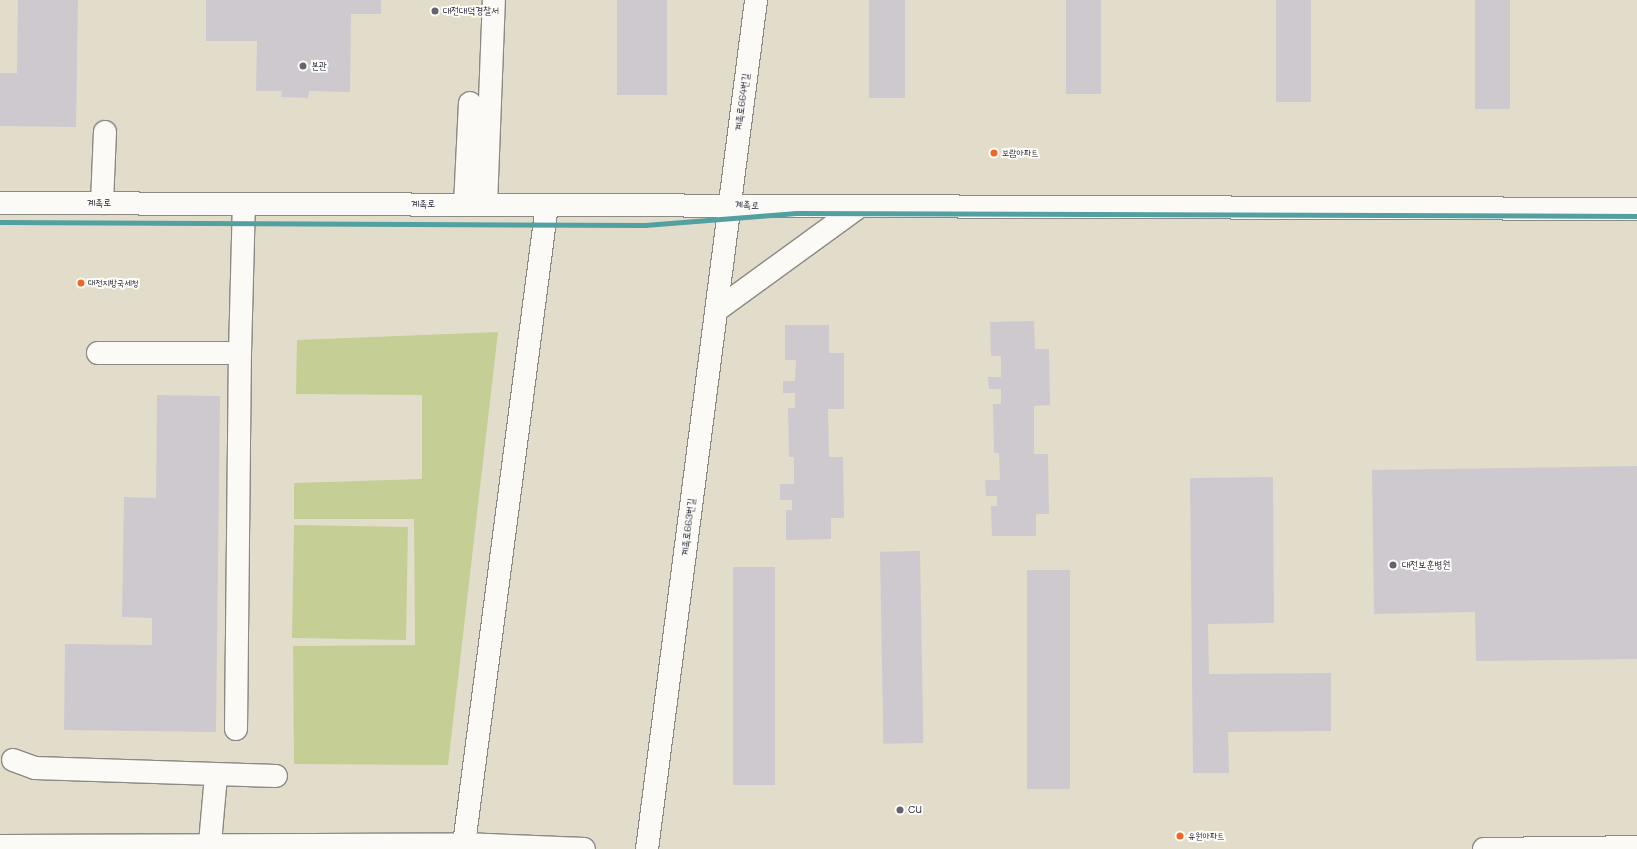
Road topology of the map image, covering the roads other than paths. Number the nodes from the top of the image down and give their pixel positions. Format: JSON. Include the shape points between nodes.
{"nodes":[{"id":1,"x":494,"y":0,"type":"edge"},
{"id":2,"x":756,"y":0,"type":"edge"},
{"id":3,"x":470,"y":103,"type":"dead end"},
{"id":4,"x":105,"y":132,"type":"dead end"},
{"id":5,"x":0,"y":203,"type":"edge"},
{"id":6,"x":102,"y":203,"type":"junction"},
{"id":7,"x":244,"y":204,"type":"junction"},
{"id":8,"x":476,"y":205,"type":"junction"},
{"id":9,"x":547,"y":205,"type":"junction"},
{"id":10,"x":728,"y":205,"type":"junction"},
{"id":11,"x":856,"y":209,"type":"junction"},
{"id":12,"x":1637,"y":209,"type":"edge"},
{"id":13,"x":717,"y":310,"type":"junction"},
{"id":14,"x":98,"y":353,"type":"dead end"},
{"id":15,"x":240,"y":353,"type":"junction"},
{"id":16,"x":236,"y":729,"type":"dead end"},
{"id":17,"x":13,"y":760,"type":"dead end"},
{"id":18,"x":216,"y":776,"type":"junction"},
{"id":19,"x":276,"y":776,"type":"dead end"},
{"id":20,"x":210,"y":843,"type":"junction"},
{"id":21,"x":464,"y":844,"type":"junction"},
{"id":22,"x":0,"y":846,"type":"edge"},
{"id":23,"x":1637,"y":847,"type":"edge"},
{"id":24,"x":584,"y":849,"type":"edge"},
{"id":25,"x":647,"y":849,"type":"edge"},
{"id":26,"x":1484,"y":849,"type":"edge"}],
"edges":[{"from":1,"to":8,"type":"main road"},
{"from":2,"to":10,"type":"main road","name":"계족로664번길"},
{"from":3,"to":8,"type":"main road"},
{"from":4,"to":6,"type":"main road"},
{"from":5,"to":6,"type":"main road","name":"계족로"},
{"from":6,"to":7,"type":"main road","name":"계족로"},
{"from":7,"to":8,"type":"main road","name":"계족로"},
{"from":7,"to":15,"type":"main road"},
{"from":8,"to":9,"type":"main road","name":"계족로"},
{"from":9,"to":10,"type":"main road","name":"계족로"},
{"from":9,"to":21,"type":"main road"},
{"from":10,"to":11,"type":"main road","name":"계족로"},
{"from":10,"to":13,"type":"main road","name":"계족로663번길"},
{"from":11,"to":12,"type":"main road","name":"계족로"},
{"from":11,"to":13,"type":"main road"},
{"from":13,"to":25,"type":"main road","name":"계족로663번길"},
{"from":14,"to":15,"type":"main road"},
{"from":15,"to":16,"type":"main road"},
{"from":17,"to":18,"type":"main road","via":[[35,768]]},
{"from":18,"to":19,"type":"main road"},
{"from":18,"to":20,"type":"main road"},
{"from":20,"to":21,"type":"main road"},
{"from":20,"to":22,"type":"main road"},
{"from":21,"to":24,"type":"main road"},
{"from":23,"to":26,"type":"main road"}]}
